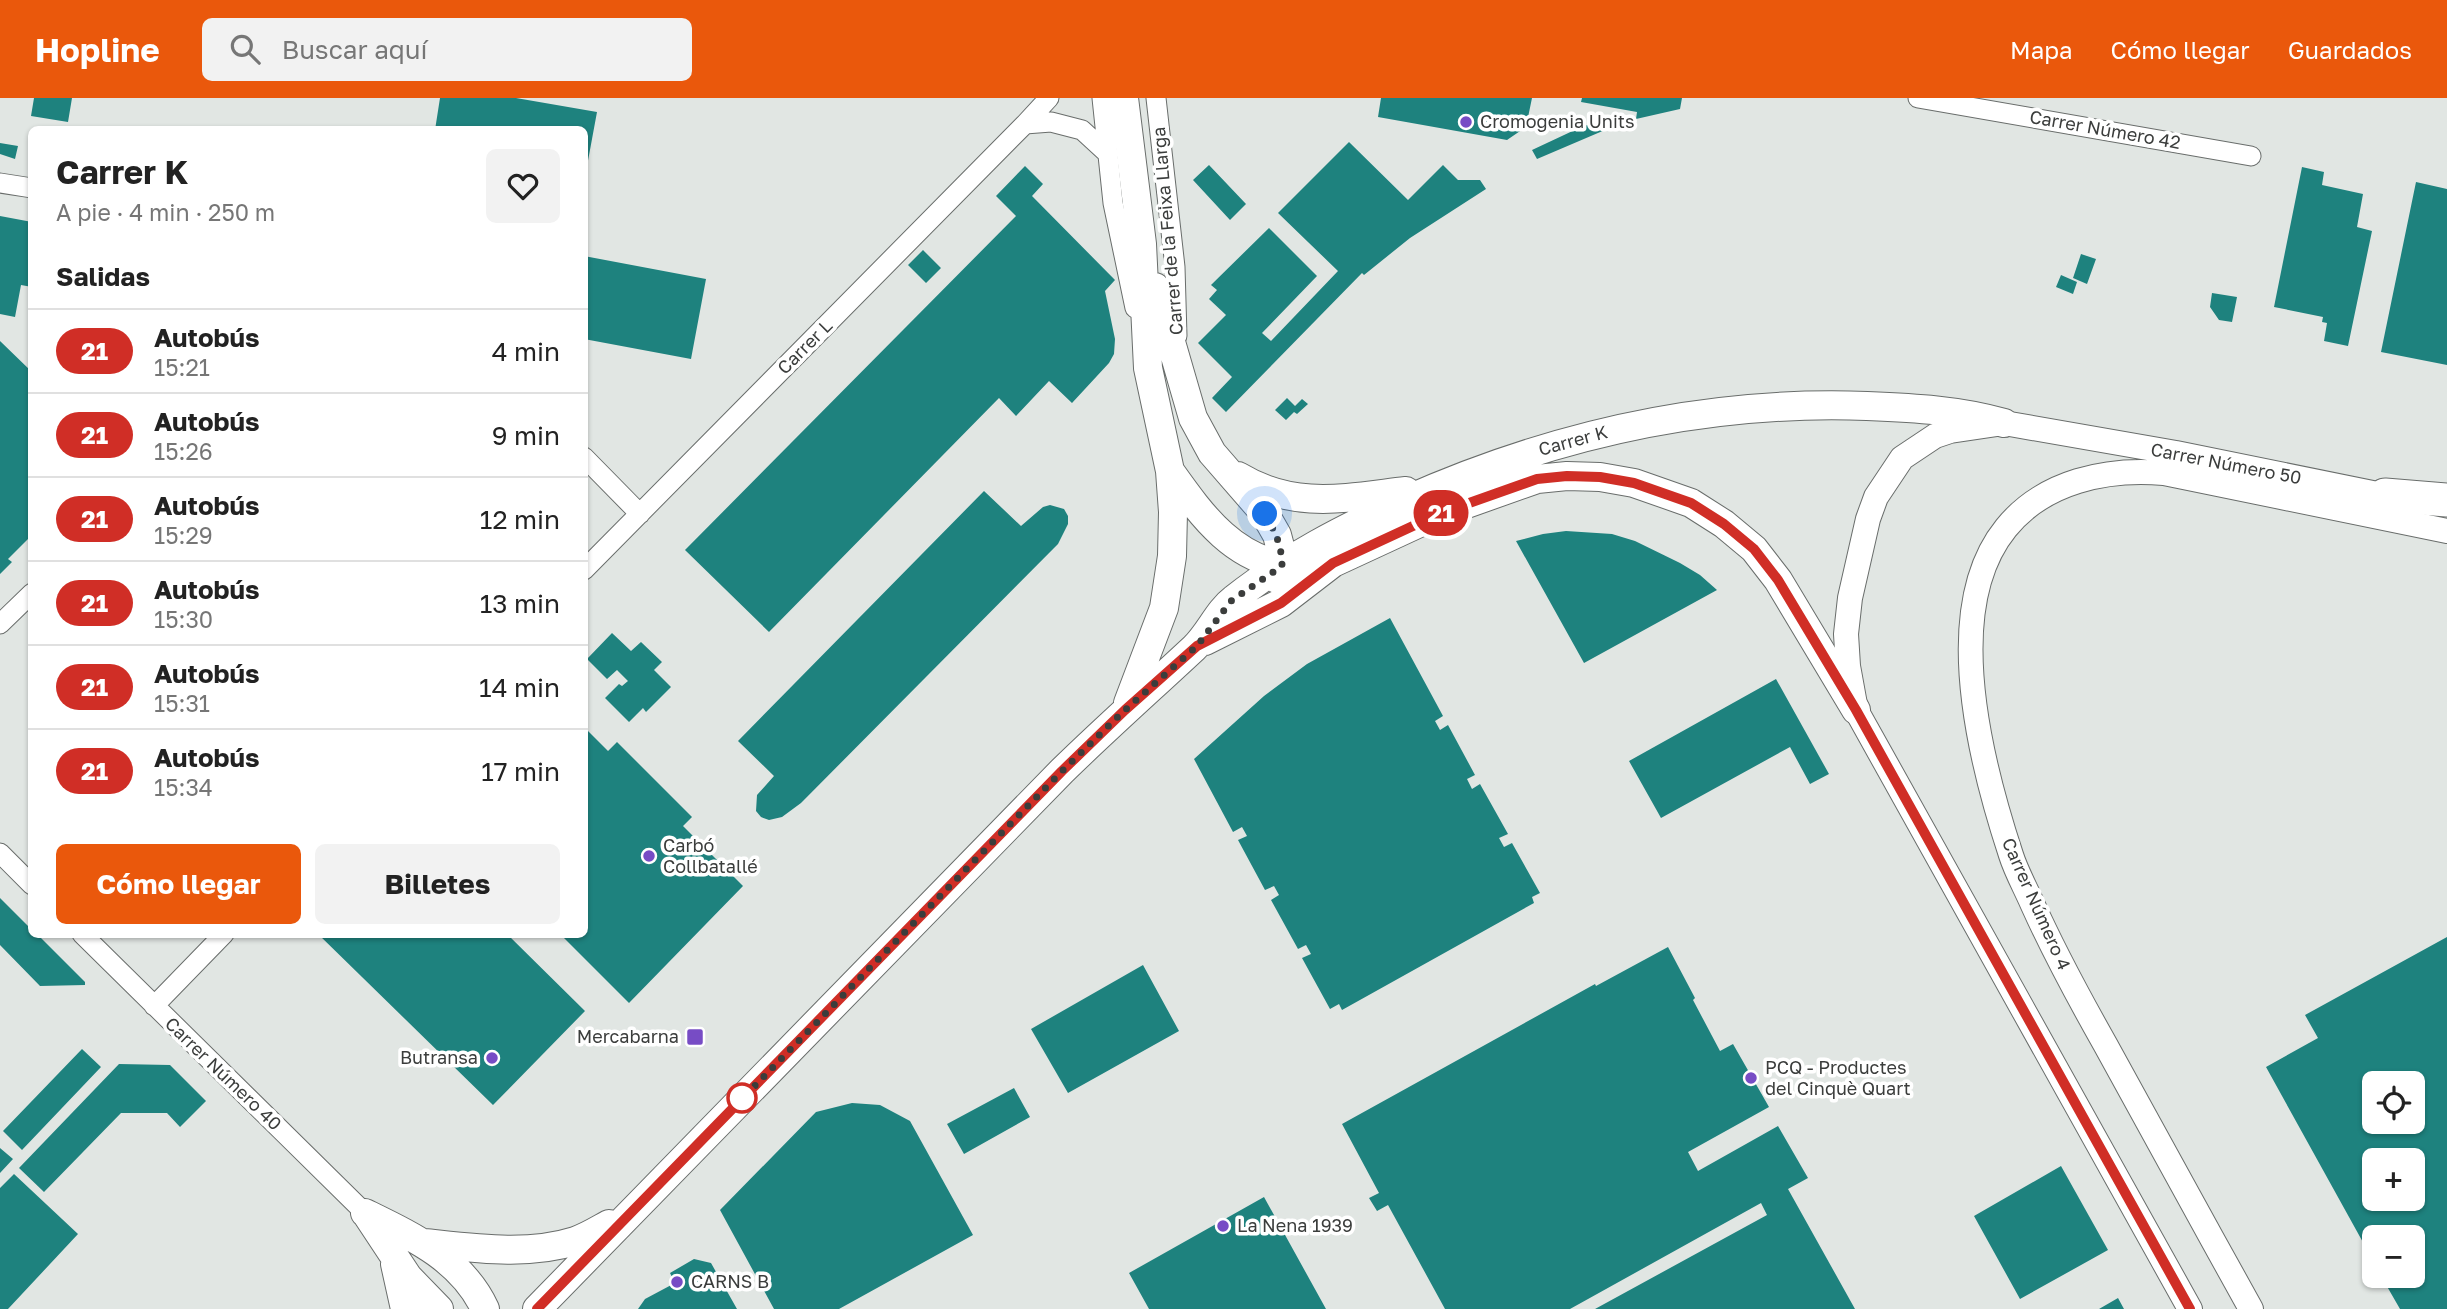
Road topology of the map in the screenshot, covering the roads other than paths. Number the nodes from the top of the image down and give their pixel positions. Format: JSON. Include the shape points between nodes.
{"nodes":[{"id":1,"x":1049,"y":98,"type":"edge"},
{"id":2,"x":1102,"y":98,"type":"edge"},
{"id":3,"x":1124,"y":98,"type":"edge"},
{"id":4,"x":1156,"y":98,"type":"edge"},
{"id":5,"x":1918,"y":98,"type":"edge"},
{"id":6,"x":1025,"y":124,"type":"junction"},
{"id":7,"x":1107,"y":153,"type":"junction"},
{"id":8,"x":2251,"y":156,"type":"dead end"},
{"id":9,"x":0,"y":183,"type":"edge"},
{"id":10,"x":28,"y":187,"type":"edge"},
{"id":11,"x":1142,"y":244,"type":"junction"},
{"id":12,"x":1178,"y":365,"type":"junction"},
{"id":13,"x":1148,"y":368,"type":"junction"},
{"id":14,"x":2004,"y":423,"type":"junction"},
{"id":15,"x":1217,"y":459,"type":"junction"},
{"id":16,"x":588,"y":461,"type":"edge"},
{"id":17,"x":1170,"y":471,"type":"junction"},
{"id":18,"x":1436,"y":487,"type":"junction"},
{"id":19,"x":2056,"y":489,"type":"joint"},
{"id":20,"x":2385,"y":495,"type":"junction"},
{"id":21,"x":2447,"y":500,"type":"edge"},
{"id":22,"x":2447,"y":510,"type":"edge"},
{"id":23,"x":640,"y":514,"type":"junction"},
{"id":24,"x":2447,"y":531,"type":"edge"},
{"id":25,"x":1333,"y":563,"type":"junction"},
{"id":26,"x":588,"y":566,"type":"edge"},
{"id":27,"x":1282,"y":566,"type":"junction"},
{"id":28,"x":28,"y":597,"type":"edge"},
{"id":29,"x":1244,"y":621,"type":"junction"},
{"id":30,"x":0,"y":624,"type":"edge"},
{"id":31,"x":1197,"y":646,"type":"junction"},
{"id":32,"x":1125,"y":710,"type":"junction"},
{"id":33,"x":1856,"y":710,"type":"junction"},
{"id":34,"x":0,"y":853,"type":"edge"},
{"id":35,"x":28,"y":881,"type":"edge"},
{"id":36,"x":86,"y":938,"type":"edge"},
{"id":37,"x":220,"y":938,"type":"edge"},
{"id":38,"x":154,"y":1006,"type":"junction"},
{"id":39,"x":630,"y":1212,"type":"junction"},
{"id":40,"x":365,"y":1213,"type":"junction"},
{"id":41,"x":424,"y":1243,"type":"junction"},
{"id":42,"x":393,"y":1254,"type":"junction"},
{"id":43,"x":405,"y":1309,"type":"edge"},
{"id":44,"x":439,"y":1309,"type":"edge"},
{"id":45,"x":485,"y":1309,"type":"edge"},
{"id":46,"x":537,"y":1309,"type":"edge"},
{"id":47,"x":2190,"y":1309,"type":"edge"},
{"id":48,"x":2251,"y":1309,"type":"edge"}],
"edges":[{"from":1,"to":6,"type":"street","name":"Carrer L"},
{"from":2,"to":7,"type":"street","name":"Carrer de la Feixa Llarga"},
{"from":3,"to":11,"type":"main road","name":"Carrer de la Feixa Llarga"},
{"from":4,"to":12,"type":"street","name":"Carrer de la Feixa Llarga","via":[[1175,267]]},
{"from":5,"to":8,"type":"street","name":"Carrer Número 42"},
{"from":6,"to":7,"type":"street","via":[[1051,122],[1082,130]]},
{"from":6,"to":23,"type":"street","name":"Carrer L"},
{"from":7,"to":13,"type":"street","name":"Carrer de la Feixa Llarga"},
{"from":9,"to":10,"type":"street"},
{"from":11,"to":12,"type":"main road","name":"Carrer de la Feixa Llarga"},
{"from":11,"to":13,"type":"main road","name":"Carrer de la Feixa Llarga"},
{"from":12,"to":15,"type":"main road","name":"Carrer de la Feixa Llarga","via":[[1193,418]]},
{"from":13,"to":17,"type":"main road","name":"Carrer de la Feixa Llarga"},
{"from":14,"to":18,"type":"main road","name":"Carrer K","via":[[1932,409],[1844,405],[1711,413],[1570,441]]},
{"from":14,"to":20,"type":"street","name":"Carrer Número 50"},
{"from":14,"to":33,"type":"street","via":[[1950,431],[1913,449],[1876,496],[1850,598],[1846,634]]},
{"from":15,"to":18,"type":"main road","name":"Carrer de la Feixa Llarga","via":[[1255,487],[1294,498],[1332,500]]},
{"from":15,"to":27,"type":"main road","name":"Carrer de la Feixa Llarga","via":[[1265,514],[1277,535]]},
{"from":16,"to":23,"type":"street"},
{"from":17,"to":27,"type":"main road","name":"Carrer de la Feixa Llarga","via":[[1213,528],[1232,543]]},
{"from":17,"to":32,"type":"main road","name":"Carrer de la Feixa Llarga","via":[[1172,556],[1164,608]]},
{"from":18,"to":27,"type":"main road","name":"Carrer K","via":[[1339,531]]},
{"from":19,"to":24,"type":"street","name":"Carrer Número 50","via":[[2102,475],[2164,473]]},
{"from":19,"to":48,"type":"street","name":"Carrer Número 4","via":[[2015,516],[2000,536],[1986,558],[1974,601],[1974,710],[1987,769],[2011,856],[2056,956]]},
{"from":20,"to":21,"type":"highway"},
{"from":20,"to":22,"type":"street","name":"Carrer Número 50"},
{"from":23,"to":26,"type":"street","name":"Carrer L"},
{"from":25,"to":27,"type":"main road","name":"Carrer de la Feixa Llarga"},
{"from":25,"to":29,"type":"main road","name":"Carrer K","via":[[1281,603]]},
{"from":25,"to":33,"type":"main road","name":"Carrer K","via":[[1441,513],[1537,479],[1600,477],[1634,483],[1691,503],[1754,549],[1778,580]]},
{"from":27,"to":29,"type":"main road","via":[[1276,582]]},
{"from":27,"to":31,"type":"main road","name":"Carrer K","via":[[1231,601]]},
{"from":28,"to":30,"type":"street"},
{"from":29,"to":31,"type":"main road","name":"Carrer K"},
{"from":31,"to":32,"type":"main road","name":"Carrer K"},
{"from":32,"to":39,"type":"main road","name":"Carrer K"},
{"from":33,"to":47,"type":"street"},
{"from":34,"to":35,"type":"street"},
{"from":36,"to":38,"type":"street","name":"Carrer Número 40"},
{"from":37,"to":38,"type":"street"},
{"from":38,"to":40,"type":"street","name":"Carrer Número 40"},
{"from":39,"to":41,"type":"main road","via":[[574,1241],[527,1249]]},
{"from":39,"to":46,"type":"main road","name":"Carrer K"},
{"from":40,"to":41,"type":"main road"},
{"from":40,"to":42,"type":"main road"},
{"from":41,"to":45,"type":"main road","via":[[461,1273]]},
{"from":42,"to":43,"type":"main road"},
{"from":42,"to":44,"type":"main road"}]}
